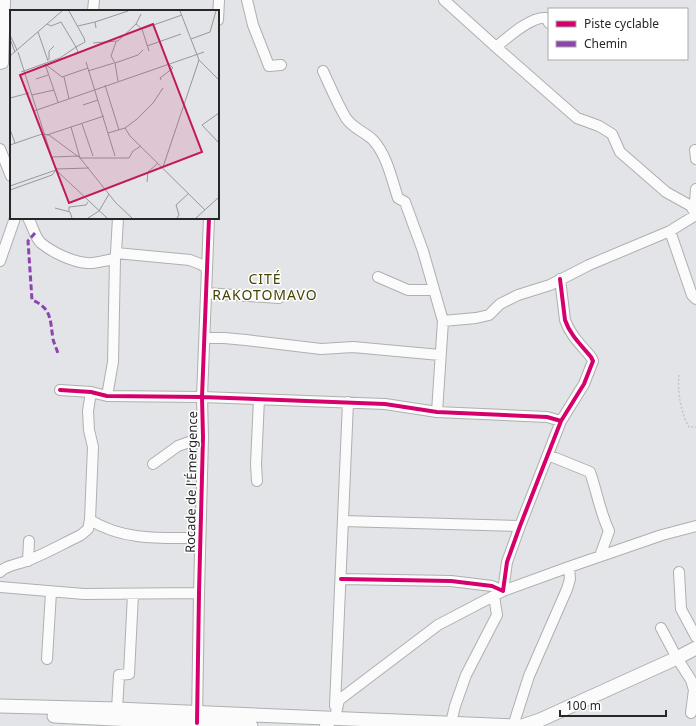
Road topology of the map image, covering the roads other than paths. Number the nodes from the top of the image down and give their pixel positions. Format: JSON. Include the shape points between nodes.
{"nodes":[{"id":1,"x":5,"y":0,"type":"edge"},
{"id":2,"x":219,"y":0,"type":"edge"},
{"id":3,"x":247,"y":0,"type":"edge"},
{"id":4,"x":445,"y":0,"type":"edge"},
{"id":5,"x":218,"y":10,"type":"edge"},
{"id":6,"x":548,"y":21,"type":"edge"},
{"id":7,"x":496,"y":47,"type":"junction"},
{"id":8,"x":5,"y":64,"type":"edge"},
{"id":9,"x":281,"y":65,"type":"dead end"},
{"id":10,"x":322,"y":71,"type":"dead end"},
{"id":11,"x":0,"y":149,"type":"edge"},
{"id":12,"x":10,"y":174,"type":"edge"},
{"id":13,"x":696,"y":189,"type":"edge"},
{"id":14,"x":694,"y":212,"type":"edge"},
{"id":15,"x":15,"y":219,"type":"edge"},
{"id":16,"x":28,"y":219,"type":"edge"},
{"id":17,"x":118,"y":219,"type":"edge"},
{"id":18,"x":209,"y":219,"type":"edge"},
{"id":19,"x":670,"y":231,"type":"junction"},
{"id":20,"x":115,"y":256,"type":"junction"},
{"id":21,"x":0,"y":261,"type":"edge"},
{"id":22,"x":206,"y":268,"type":"junction"},
{"id":23,"x":378,"y":277,"type":"dead end"},
{"id":24,"x":560,"y":279,"type":"junction"},
{"id":25,"x":434,"y":290,"type":"junction"},
{"id":26,"x":206,"y":293,"type":"junction"},
{"id":27,"x":279,"y":298,"type":"dead end"},
{"id":28,"x":696,"y":299,"type":"edge"},
{"id":29,"x":443,"y":321,"type":"junction"},
{"id":30,"x":205,"y":338,"type":"junction"},
{"id":31,"x":440,"y":355,"type":"junction"},
{"id":32,"x":60,"y":390,"type":"dead end"},
{"id":33,"x":91,"y":392,"type":"junction"},
{"id":34,"x":107,"y":396,"type":"junction"},
{"id":35,"x":202,"y":397,"type":"junction"},
{"id":36,"x":259,"y":399,"type":"junction"},
{"id":37,"x":348,"y":402,"type":"junction"},
{"id":38,"x":437,"y":412,"type":"junction"},
{"id":39,"x":561,"y":421,"type":"junction"},
{"id":40,"x":203,"y":437,"type":"junction"},
{"id":41,"x":548,"y":455,"type":"junction"},
{"id":42,"x":153,"y":464,"type":"dead end"},
{"id":43,"x":257,"y":481,"type":"dead end"},
{"id":44,"x":90,"y":520,"type":"junction"},
{"id":45,"x":343,"y":521,"type":"junction"},
{"id":46,"x":520,"y":526,"type":"junction"},
{"id":47,"x":696,"y":526,"type":"edge"},
{"id":48,"x":200,"y":538,"type":"junction"},
{"id":49,"x":29,"y":541,"type":"dead end"},
{"id":50,"x":600,"y":556,"type":"junction"},
{"id":51,"x":28,"y":561,"type":"junction"},
{"id":52,"x":569,"y":567,"type":"junction"},
{"id":53,"x":0,"y":572,"type":"edge"},
{"id":54,"x":679,"y":572,"type":"dead end"},
{"id":55,"x":341,"y":579,"type":"junction"},
{"id":56,"x":0,"y":587,"type":"edge"},
{"id":57,"x":503,"y":591,"type":"junction"},
{"id":58,"x":51,"y":592,"type":"junction"},
{"id":59,"x":199,"y":593,"type":"junction"},
{"id":60,"x":133,"y":594,"type":"junction"},
{"id":61,"x":494,"y":596,"type":"junction"},
{"id":62,"x":661,"y":628,"type":"dead end"},
{"id":63,"x":696,"y":637,"type":"edge"},
{"id":64,"x":696,"y":648,"type":"edge"},
{"id":65,"x":677,"y":658,"type":"junction"},
{"id":66,"x":47,"y":659,"type":"dead end"},
{"id":67,"x":0,"y":706,"type":"edge"},
{"id":68,"x":116,"y":709,"type":"junction"},
{"id":69,"x":691,"y":712,"type":"dead end"},
{"id":70,"x":0,"y":714,"type":"edge"},
{"id":71,"x":198,"y":718,"type":"junction"},
{"id":72,"x":101,"y":722,"type":"edge"},
{"id":73,"x":330,"y":722,"type":"edge"},
{"id":74,"x":451,"y":722,"type":"junction"},
{"id":75,"x":251,"y":726,"type":"edge"},
{"id":76,"x":513,"y":726,"type":"edge"},
{"id":77,"x":522,"y":726,"type":"edge"}],
"edges":[{"from":1,"to":8,"type":"street"},
{"from":2,"to":5,"type":"street"},
{"from":3,"to":9,"type":"street","via":[[253,25],[269,66]]},
{"from":4,"to":7,"type":"street"},
{"from":6,"to":7,"type":"street","via":[[546,18],[532,21]]},
{"from":7,"to":14,"type":"street","via":[[577,118],[612,134],[620,152],[666,192]]},
{"from":10,"to":25,"type":"street","via":[[346,118],[352,126],[367,134],[385,161],[398,198],[405,202]]},
{"from":11,"to":12,"type":"street"},
{"from":13,"to":14,"type":"street"},
{"from":14,"to":19,"type":"street"},
{"from":15,"to":21,"type":"street"},
{"from":16,"to":20,"type":"street","via":[[41,242],[60,255],[88,263]]},
{"from":17,"to":20,"type":"street"},
{"from":18,"to":22,"type":"street","name":"Rocade de l'Émergence"},
{"from":19,"to":24,"type":"street"},
{"from":19,"to":28,"type":"street","via":[[692,295]]},
{"from":20,"to":22,"type":"street","via":[[190,260]]},
{"from":20,"to":34,"type":"street","via":[[113,362]]},
{"from":22,"to":26,"type":"street","name":"Rocade de l'Émergence"},
{"from":23,"to":25,"type":"street","via":[[408,290]]},
{"from":24,"to":29,"type":"street","via":[[500,304],[489,315]]},
{"from":24,"to":39,"type":"street","via":[[565,320],[592,361],[584,384]]},
{"from":25,"to":29,"type":"street"},
{"from":26,"to":27,"type":"street"},
{"from":26,"to":30,"type":"street","name":"Rocade de l'Émergence"},
{"from":29,"to":31,"type":"street"},
{"from":30,"to":31,"type":"street","via":[[239,339],[306,348],[353,347]]},
{"from":30,"to":35,"type":"street","name":"Rocade de l'Émergence"},
{"from":31,"to":38,"type":"street"},
{"from":32,"to":33,"type":"street"},
{"from":33,"to":34,"type":"street"},
{"from":33,"to":44,"type":"street","via":[[88,411],[93,446]]},
{"from":34,"to":35,"type":"street"},
{"from":35,"to":36,"type":"street"},
{"from":35,"to":40,"type":"street","name":"Rocade de l'Émergence"},
{"from":36,"to":37,"type":"street"},
{"from":36,"to":43,"type":"street"},
{"from":37,"to":38,"type":"street","via":[[385,404]]},
{"from":37,"to":45,"type":"street"},
{"from":38,"to":39,"type":"street","via":[[547,416]]},
{"from":39,"to":41,"type":"street"},
{"from":40,"to":42,"type":"street","via":[[178,446]]},
{"from":40,"to":48,"type":"street","name":"Rocade de l'Émergence"},
{"from":41,"to":46,"type":"street"},
{"from":41,"to":50,"type":"street","via":[[590,472],[609,532]]},
{"from":44,"to":48,"type":"street","via":[[119,533],[144,538]]},
{"from":44,"to":51,"type":"street","via":[[88,529],[81,535]]},
{"from":45,"to":46,"type":"street"},
{"from":45,"to":55,"type":"street"},
{"from":46,"to":57,"type":"street","via":[[507,562]]},
{"from":47,"to":50,"type":"street"},
{"from":48,"to":59,"type":"street","name":"Rocade de l'Émergence"},
{"from":49,"to":51,"type":"street"},
{"from":50,"to":52,"type":"street"},
{"from":51,"to":53,"type":"street"},
{"from":52,"to":57,"type":"street"},
{"from":52,"to":76,"type":"street","via":[[570,579],[567,589],[529,676]]},
{"from":54,"to":63,"type":"street","via":[[681,609]]},
{"from":55,"to":57,"type":"street","via":[[451,581],[492,586]]},
{"from":55,"to":73,"type":"street"},
{"from":56,"to":58,"type":"street"},
{"from":57,"to":61,"type":"street"},
{"from":58,"to":60,"type":"street"},
{"from":58,"to":66,"type":"street"},
{"from":59,"to":60,"type":"street"},
{"from":59,"to":71,"type":"street","name":"Rocade de l'Émergence"},
{"from":60,"to":68,"type":"street","via":[[129,674],[119,675]]},
{"from":61,"to":73,"type":"street","via":[[438,625],[338,700]]},
{"from":61,"to":74,"type":"street","via":[[497,615],[466,675]]},
{"from":62,"to":65,"type":"street"},
{"from":64,"to":65,"type":"main road"},
{"from":65,"to":69,"type":"street","via":[[691,680],[694,690]]},
{"from":65,"to":77,"type":"main road"},
{"from":67,"to":68,"type":"main road"},
{"from":68,"to":71,"type":"main road"},
{"from":70,"to":72,"type":"main road"},
{"from":71,"to":72,"type":"main road"},
{"from":71,"to":73,"type":"main road"},
{"from":71,"to":75,"type":"main road"},
{"from":73,"to":74,"type":"main road"},
{"from":74,"to":76,"type":"main road"}]}
